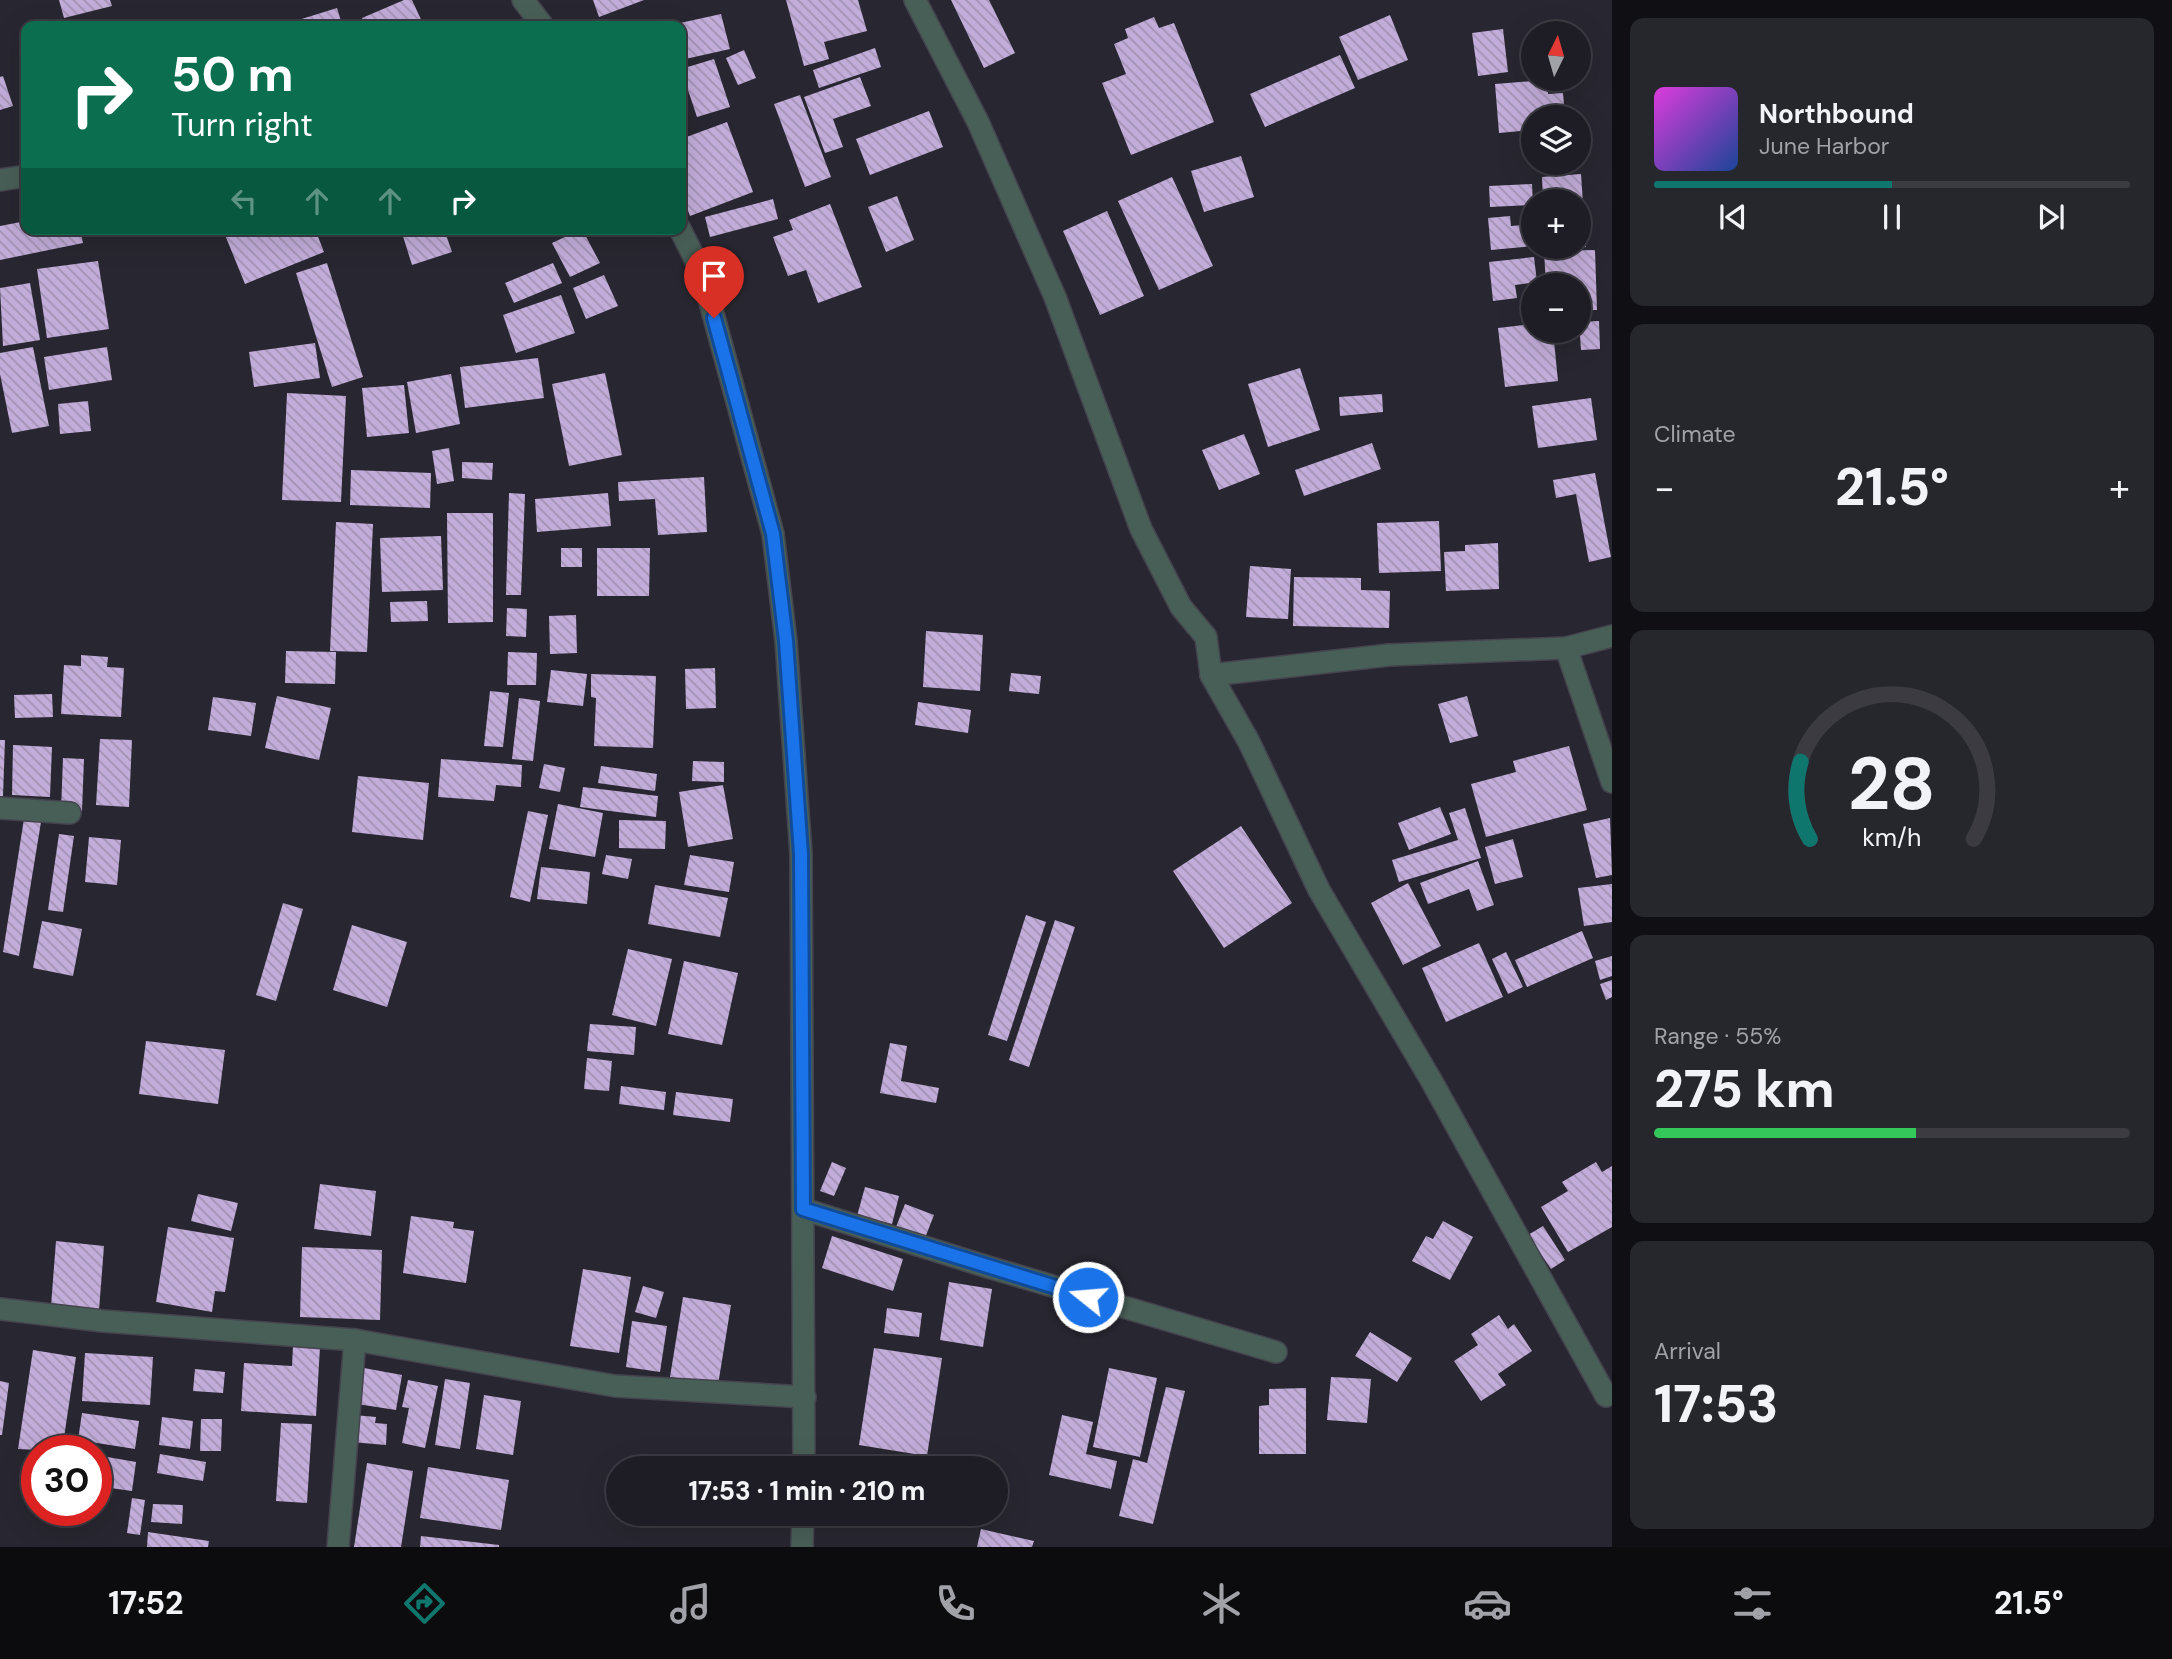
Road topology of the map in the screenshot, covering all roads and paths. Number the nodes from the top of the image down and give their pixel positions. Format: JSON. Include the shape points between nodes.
{"nodes":[{"id":1,"x":523,"y":0,"type":"edge"},
{"id":2,"x":915,"y":0,"type":"edge"},
{"id":3,"x":539,"y":21,"type":"edge"},
{"id":4,"x":21,"y":177,"type":"edge"},
{"id":5,"x":0,"y":180,"type":"edge"},
{"id":6,"x":683,"y":235,"type":"edge"},
{"id":7,"x":1612,"y":636,"type":"edge"},
{"id":8,"x":1566,"y":648,"type":"junction"},
{"id":9,"x":1211,"y":675,"type":"junction"},
{"id":10,"x":1612,"y":782,"type":"edge"},
{"id":11,"x":0,"y":808,"type":"edge"},
{"id":12,"x":70,"y":813,"type":"dead end"},
{"id":13,"x":803,"y":1209,"type":"junction"},
{"id":14,"x":0,"y":1309,"type":"edge"},
{"id":15,"x":355,"y":1340,"type":"junction"},
{"id":16,"x":1276,"y":1352,"type":"dead end"},
{"id":17,"x":1606,"y":1396,"type":"dead end"},
{"id":18,"x":805,"y":1397,"type":"junction"},
{"id":19,"x":804,"y":1456,"type":"edge"},
{"id":20,"x":803,"y":1526,"type":"edge"},
{"id":21,"x":338,"y":1547,"type":"edge"},
{"id":22,"x":802,"y":1547,"type":"edge"}],
"edges":[{"from":1,"to":3,"type":"street"},
{"from":2,"to":9,"type":"street","via":[[978,122],[1055,297],[1141,529],[1181,607],[1206,638]]},
{"from":4,"to":5,"type":"street"},
{"from":6,"to":13,"type":"street","via":[[702,273],[775,547],[801,854]]},
{"from":7,"to":8,"type":"street"},
{"from":8,"to":9,"type":"street","via":[[1389,655]]},
{"from":8,"to":10,"type":"street"},
{"from":9,"to":17,"type":"street","via":[[1249,742],[1319,890]]},
{"from":11,"to":12,"type":"street"},
{"from":13,"to":16,"type":"street"},
{"from":13,"to":18,"type":"street"},
{"from":14,"to":15,"type":"street"},
{"from":15,"to":18,"type":"street","via":[[615,1386]]},
{"from":15,"to":21,"type":"street"},
{"from":18,"to":19,"type":"street"},
{"from":20,"to":22,"type":"street"}]}
